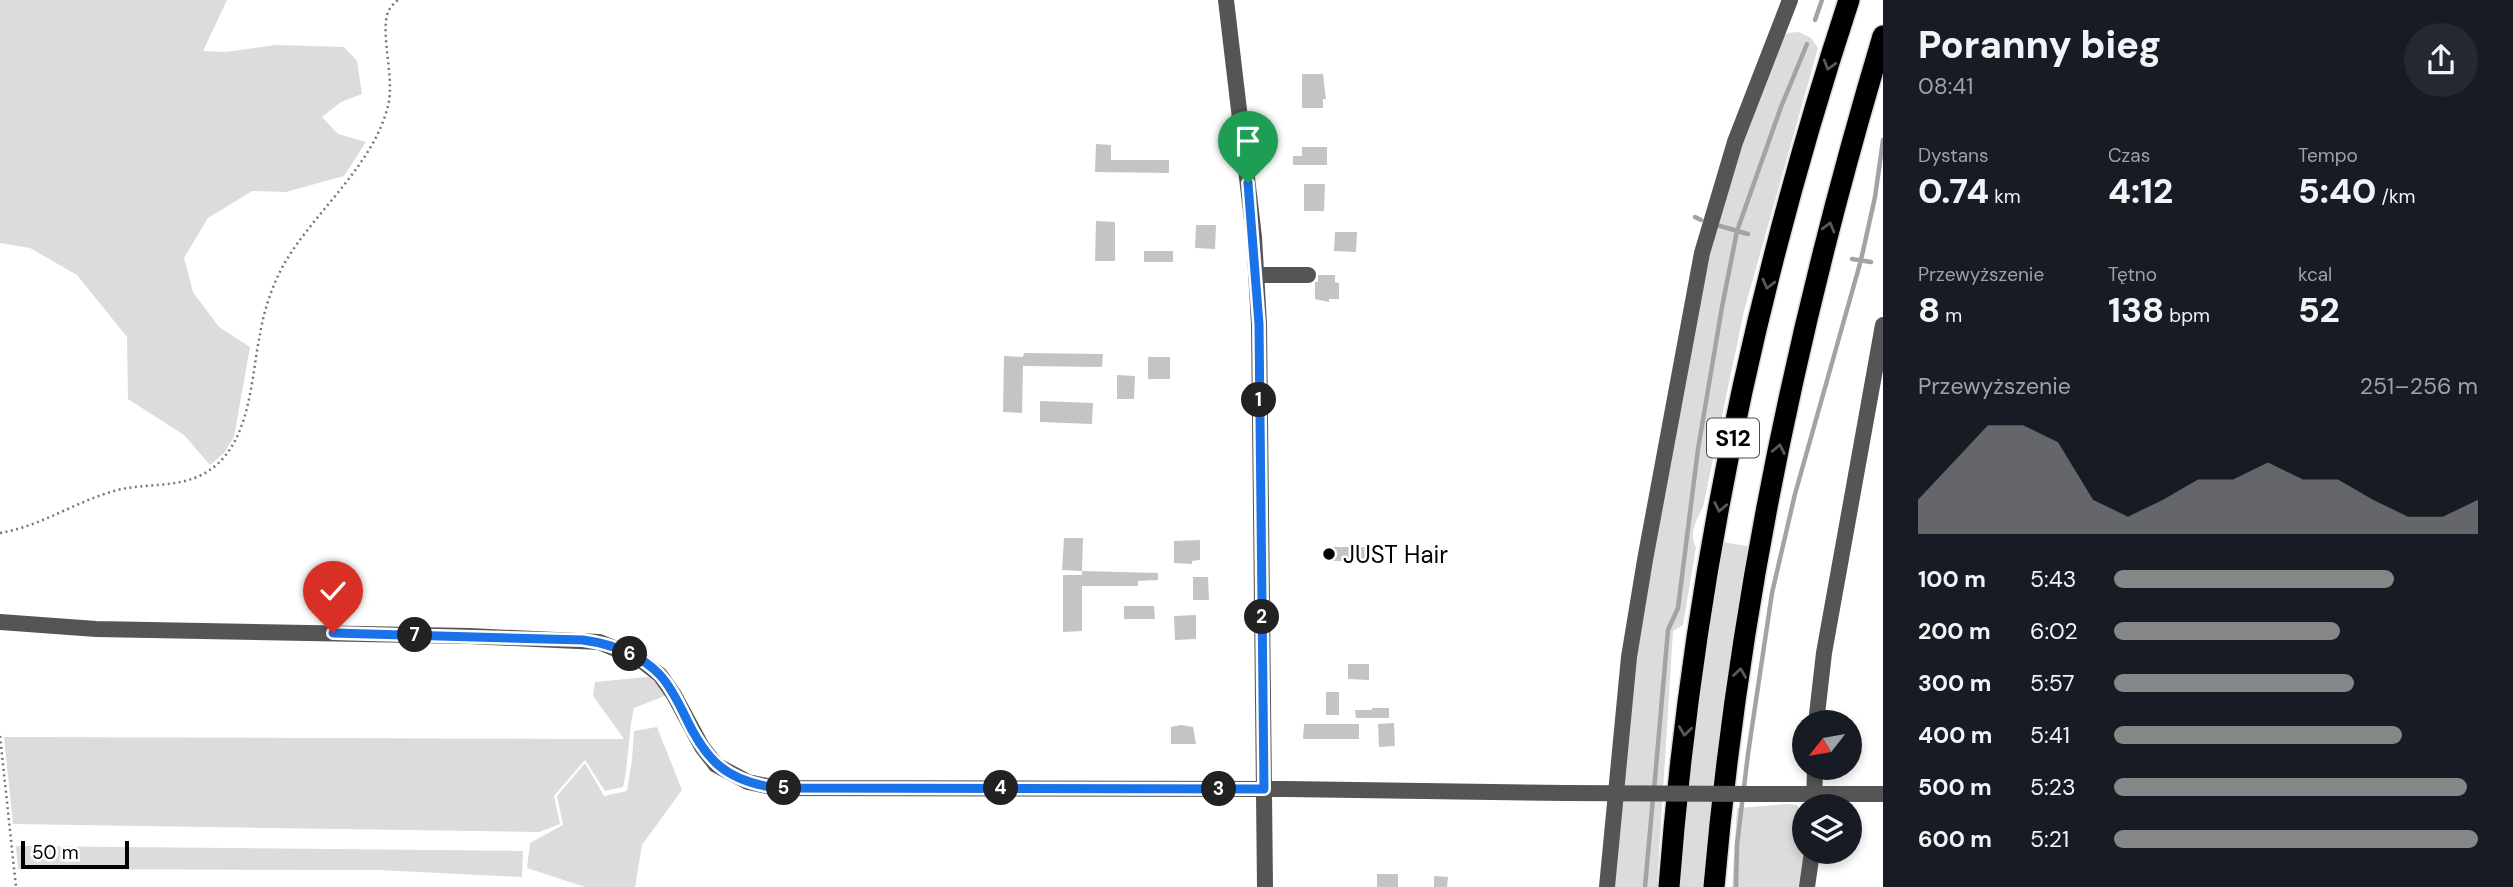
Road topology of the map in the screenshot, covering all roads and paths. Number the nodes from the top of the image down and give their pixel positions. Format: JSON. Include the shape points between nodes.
{"nodes":[{"id":1,"x":398,"y":0,"type":"edge"},
{"id":2,"x":1226,"y":0,"type":"edge"},
{"id":3,"x":1790,"y":0,"type":"edge"},
{"id":4,"x":1850,"y":0,"type":"edge"},
{"id":5,"x":1883,"y":36,"type":"edge"},
{"id":6,"x":1256,"y":275,"type":"junction"},
{"id":7,"x":1308,"y":275,"type":"dead end"},
{"id":8,"x":1883,"y":325,"type":"edge"},
{"id":9,"x":0,"y":533,"type":"edge"},
{"id":10,"x":0,"y":622,"type":"edge"},
{"id":11,"x":1817,"y":710,"type":"edge"},
{"id":12,"x":0,"y":736,"type":"edge"},
{"id":13,"x":1264,"y":789,"type":"junction"},
{"id":14,"x":1883,"y":794,"type":"edge"},
{"id":15,"x":1862,"y":796,"type":"edge"},
{"id":16,"x":1792,"y":798,"type":"edge"},
{"id":17,"x":1810,"y":864,"type":"edge"},
{"id":18,"x":16,"y":887,"type":"edge"},
{"id":19,"x":1265,"y":887,"type":"edge"},
{"id":20,"x":1607,"y":887,"type":"edge"},
{"id":21,"x":1669,"y":887,"type":"edge"},
{"id":22,"x":1714,"y":887,"type":"edge"},
{"id":23,"x":1807,"y":887,"type":"edge"}],
"edges":[{"from":1,"to":9,"type":"path","via":[[388,11],[386,23],[390,90],[385,118],[363,158],[303,235],[275,280],[260,331],[246,410],[227,454],[195,478],[115,491]]},
{"from":2,"to":6,"type":"street"},
{"from":3,"to":20,"type":"street","via":[[1735,142],[1702,253],[1629,657]]},
{"from":4,"to":21,"type":"highway","number":"S12","one_way":true,"via":[[1784,224],[1730,455],[1692,681]]},
{"from":22,"to":5,"type":"highway","number":"S12","one_way":true,"via":[[1741,668],[1779,446],[1821,258]]},
{"from":6,"to":7,"type":"street"},
{"from":6,"to":13,"type":"street"},
{"from":8,"to":11,"type":"street"},
{"from":10,"to":13,"type":"street","via":[[96,629],[599,642],[638,658],[660,675],[716,765],[748,782],[777,788]]},
{"from":12,"to":18,"type":"path"},
{"from":13,"to":16,"type":"street","bridge":true,"via":[[1753,794]]},
{"from":13,"to":19,"type":"street"},
{"from":14,"to":15,"type":"street"},
{"from":17,"to":23,"type":"street"}]}
